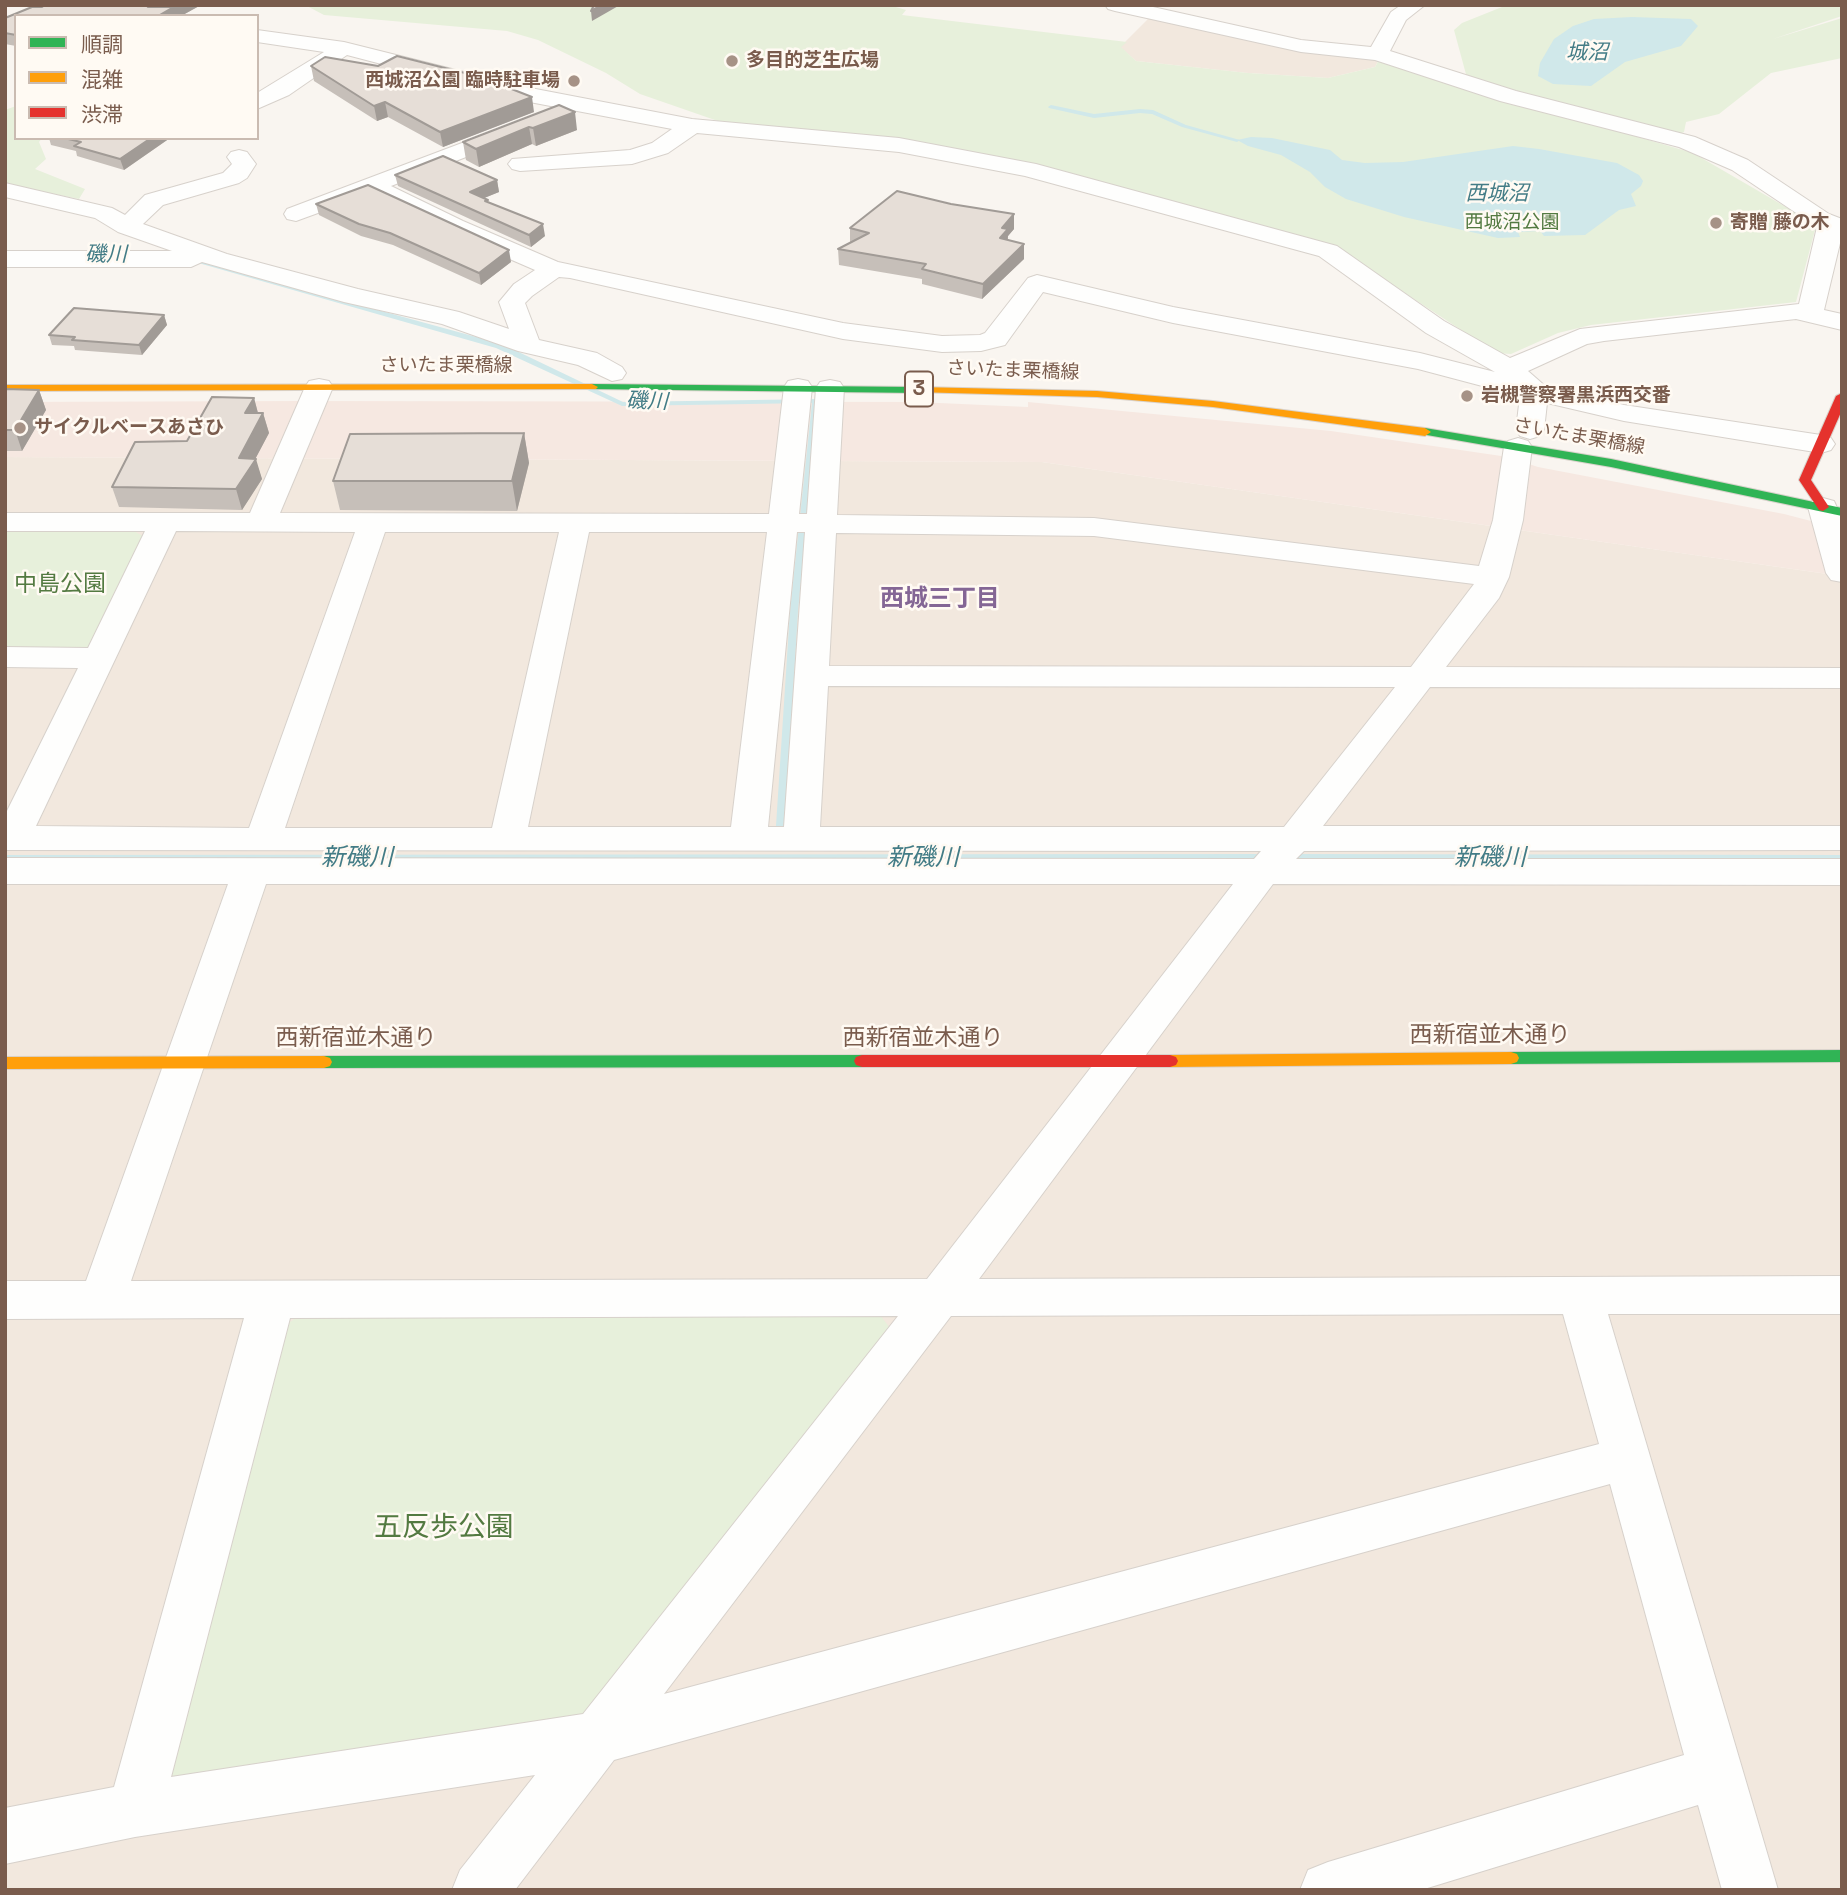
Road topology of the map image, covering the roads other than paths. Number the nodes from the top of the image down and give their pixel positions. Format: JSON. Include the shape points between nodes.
{"nodes":[{"id":1,"x":1115,"y":5,"type":"edge"},
{"id":2,"x":1415,"y":5,"type":"edge"},
{"id":3,"x":259,"y":36,"type":"edge"},
{"id":4,"x":344,"y":48,"type":"junction"},
{"id":5,"x":1378,"y":54,"type":"junction"},
{"id":6,"x":259,"y":101,"type":"edge"},
{"id":7,"x":579,"y":105,"type":"junction"},
{"id":8,"x":692,"y":126,"type":"junction"},
{"id":9,"x":239,"y":157,"type":"dead end"},
{"id":10,"x":520,"y":164,"type":"dead end"},
{"id":11,"x":371,"y":185,"type":"junction"},
{"id":12,"x":5,"y":190,"type":"edge"},
{"id":13,"x":296,"y":214,"type":"dead end"},
{"id":14,"x":127,"y":227,"type":"junction"},
{"id":15,"x":1839,"y":227,"type":"edge"},
{"id":16,"x":5,"y":259,"type":"edge"},
{"id":17,"x":218,"y":259,"type":"junction"},
{"id":18,"x":554,"y":269,"type":"junction"},
{"id":19,"x":1810,"y":314,"type":"junction"},
{"id":20,"x":1842,"y":322,"type":"edge"},
{"id":21,"x":528,"y":345,"type":"junction"},
{"id":22,"x":1509,"y":369,"type":"junction"},
{"id":23,"x":395,"y":371,"type":"dead end"},
{"id":24,"x":612,"y":373,"type":"junction"},
{"id":25,"x":319,"y":387,"type":"junction"},
{"id":26,"x":797,"y":387,"type":"junction"},
{"id":27,"x":5,"y":388,"type":"edge"},
{"id":28,"x":830,"y":388,"type":"junction"},
{"id":29,"x":1534,"y":391,"type":"junction"},
{"id":30,"x":1842,"y":396,"type":"edge"},
{"id":31,"x":1448,"y":419,"type":"dead end"},
{"id":32,"x":1527,"y":435,"type":"junction"},
{"id":33,"x":1821,"y":444,"type":"junction"},
{"id":34,"x":1799,"y":479,"type":"junction"},
{"id":35,"x":1831,"y":502,"type":"edge"},
{"id":36,"x":5,"y":522,"type":"edge"},
{"id":37,"x":165,"y":522,"type":"junction"},
{"id":38,"x":261,"y":522,"type":"junction"},
{"id":39,"x":373,"y":523,"type":"junction"},
{"id":40,"x":576,"y":523,"type":"junction"},
{"id":41,"x":781,"y":523,"type":"junction"},
{"id":42,"x":821,"y":523,"type":"junction"},
{"id":43,"x":1842,"y":573,"type":"edge"},
{"id":44,"x":1493,"y":576,"type":"junction"},
{"id":45,"x":5,"y":657,"type":"edge"},
{"id":46,"x":100,"y":658,"type":"junction"},
{"id":47,"x":811,"y":676,"type":"junction"},
{"id":48,"x":1421,"y":678,"type":"junction"},
{"id":49,"x":1842,"y":678,"type":"edge"},
{"id":50,"x":1295,"y":838,"type":"junction"},
{"id":51,"x":1842,"y":838,"type":"edge"},
{"id":52,"x":507,"y":840,"type":"junction"},
{"id":53,"x":748,"y":840,"type":"junction"},
{"id":54,"x":801,"y":840,"type":"junction"},
{"id":55,"x":8,"y":849,"type":"edge"},
{"id":56,"x":257,"y":856,"type":"junction"},
{"id":57,"x":1842,"y":872,"type":"edge"},
{"id":58,"x":1262,"y":873,"type":"junction"},
{"id":59,"x":1842,"y":1056,"type":"edge"},
{"id":60,"x":1117,"y":1061,"type":"junction"},
{"id":61,"x":186,"y":1062,"type":"junction"},
{"id":62,"x":5,"y":1063,"type":"edge"},
{"id":63,"x":1580,"y":1295,"type":"junction"},
{"id":64,"x":1842,"y":1295,"type":"edge"},
{"id":65,"x":940,"y":1296,"type":"junction"},
{"id":66,"x":272,"y":1299,"type":"junction"},
{"id":67,"x":5,"y":1300,"type":"edge"},
{"id":68,"x":102,"y":1300,"type":"junction"},
{"id":69,"x":1626,"y":1458,"type":"junction"},
{"id":70,"x":595,"y":1739,"type":"junction"},
{"id":71,"x":1717,"y":1772,"type":"junction"},
{"id":72,"x":135,"y":1810,"type":"junction"},
{"id":73,"x":5,"y":1836,"type":"edge"},
{"id":74,"x":480,"y":1890,"type":"edge"},
{"id":75,"x":1328,"y":1890,"type":"edge"},
{"id":76,"x":1750,"y":1890,"type":"edge"}],
"edges":[{"from":1,"to":5,"type":"street","via":[[1301,46]]},
{"from":2,"to":5,"type":"street","via":[[1398,16]]},
{"from":3,"to":4,"type":"street"},
{"from":4,"to":6,"type":"street"},
{"from":4,"to":7,"type":"street"},
{"from":5,"to":15,"type":"street","via":[[1508,96],[1687,142],[1740,165]]},
{"from":7,"to":8,"type":"street"},
{"from":7,"to":11,"type":"street"},
{"from":8,"to":10,"type":"street","via":[[660,148],[632,157]]},
{"from":8,"to":22,"type":"street","via":[[899,145],[973,158],[1328,251],[1435,327]]},
{"from":9,"to":14,"type":"street","via":[[244,164],[231,178],[154,200]]},
{"from":11,"to":13,"type":"street"},
{"from":11,"to":18,"type":"street"},
{"from":12,"to":14,"type":"street","via":[[103,213]]},
{"from":14,"to":17,"type":"street"},
{"from":15,"to":19,"type":"street"},
{"from":16,"to":17,"type":"street"},
{"from":17,"to":21,"type":"street","via":[[450,317]]},
{"from":18,"to":21,"type":"street","via":[[512,302]]},
{"from":18,"to":29,"type":"street","via":[[823,328],[942,344],[995,339],[1037,284],[1172,315],[1420,361]]},
{"from":19,"to":20,"type":"street"},
{"from":19,"to":22,"type":"street","via":[[1782,312],[1580,337]]},
{"from":21,"to":24,"type":"street","via":[[587,359]]},
{"from":22,"to":29,"type":"street"},
{"from":23,"to":24,"type":"main road","name":"さいたま栗橋線","number":"3"},
{"from":24,"to":31,"type":"main road","name":"さいたま栗橋線","number":"3","via":[[1098,381]]},
{"from":25,"to":26,"type":"main road","name":"さいたま栗橋線","number":"3"},
{"from":25,"to":27,"type":"main road","name":"さいたま栗橋線","number":"3"},
{"from":25,"to":38,"type":"street"},
{"from":26,"to":28,"type":"main road","name":"さいたま栗橋線","number":"3"},
{"from":26,"to":41,"type":"street"},
{"from":28,"to":32,"type":"main road","name":"さいたま栗橋線","number":"3","via":[[993,390],[1213,404]]},
{"from":28,"to":42,"type":"street"},
{"from":29,"to":32,"type":"street"},
{"from":29,"to":33,"type":"street","via":[[1624,413]]},
{"from":30,"to":33,"type":"main road"},
{"from":32,"to":35,"type":"main road","name":"さいたま栗橋線","number":"3","via":[[1719,484]]},
{"from":32,"to":44,"type":"street"},
{"from":33,"to":34,"type":"main road"},
{"from":34,"to":35,"type":"main road"},
{"from":34,"to":35,"type":"main road"},
{"from":35,"to":43,"type":"street"},
{"from":36,"to":37,"type":"street"},
{"from":37,"to":38,"type":"street"},
{"from":37,"to":46,"type":"street"},
{"from":38,"to":39,"type":"street"},
{"from":39,"to":40,"type":"street"},
{"from":39,"to":56,"type":"street"},
{"from":40,"to":41,"type":"street"},
{"from":40,"to":52,"type":"street"},
{"from":41,"to":42,"type":"street"},
{"from":41,"to":53,"type":"street"},
{"from":42,"to":44,"type":"street","via":[[1094,527]]},
{"from":42,"to":47,"type":"street"},
{"from":44,"to":48,"type":"street","via":[[1488,591]]},
{"from":45,"to":46,"type":"street"},
{"from":46,"to":55,"type":"street"},
{"from":47,"to":48,"type":"street"},
{"from":47,"to":54,"type":"street"},
{"from":48,"to":49,"type":"street"},
{"from":48,"to":50,"type":"street"},
{"from":50,"to":51,"type":"street"},
{"from":50,"to":54,"type":"street"},
{"from":50,"to":58,"type":"street"},
{"from":52,"to":53,"type":"street"},
{"from":52,"to":56,"type":"street"},
{"from":53,"to":54,"type":"street"},
{"from":55,"to":56,"type":"street"},
{"from":56,"to":58,"type":"street"},
{"from":56,"to":61,"type":"street"},
{"from":57,"to":58,"type":"street"},
{"from":58,"to":60,"type":"street"},
{"from":59,"to":60,"type":"main road","name":"西新宿並木通り"},
{"from":60,"to":61,"type":"main road","name":"西新宿並木通り"},
{"from":60,"to":65,"type":"street"},
{"from":61,"to":62,"type":"main road","name":"西新宿並木通り"},
{"from":61,"to":68,"type":"street"},
{"from":63,"to":64,"type":"street"},
{"from":63,"to":65,"type":"street"},
{"from":63,"to":69,"type":"street"},
{"from":65,"to":66,"type":"street"},
{"from":65,"to":70,"type":"street"},
{"from":66,"to":68,"type":"street"},
{"from":66,"to":72,"type":"street"},
{"from":67,"to":68,"type":"street"},
{"from":69,"to":70,"type":"street"},
{"from":69,"to":71,"type":"street"},
{"from":70,"to":72,"type":"street"},
{"from":70,"to":74,"type":"street"},
{"from":71,"to":75,"type":"street"},
{"from":71,"to":76,"type":"street"},
{"from":72,"to":73,"type":"street"}]}
